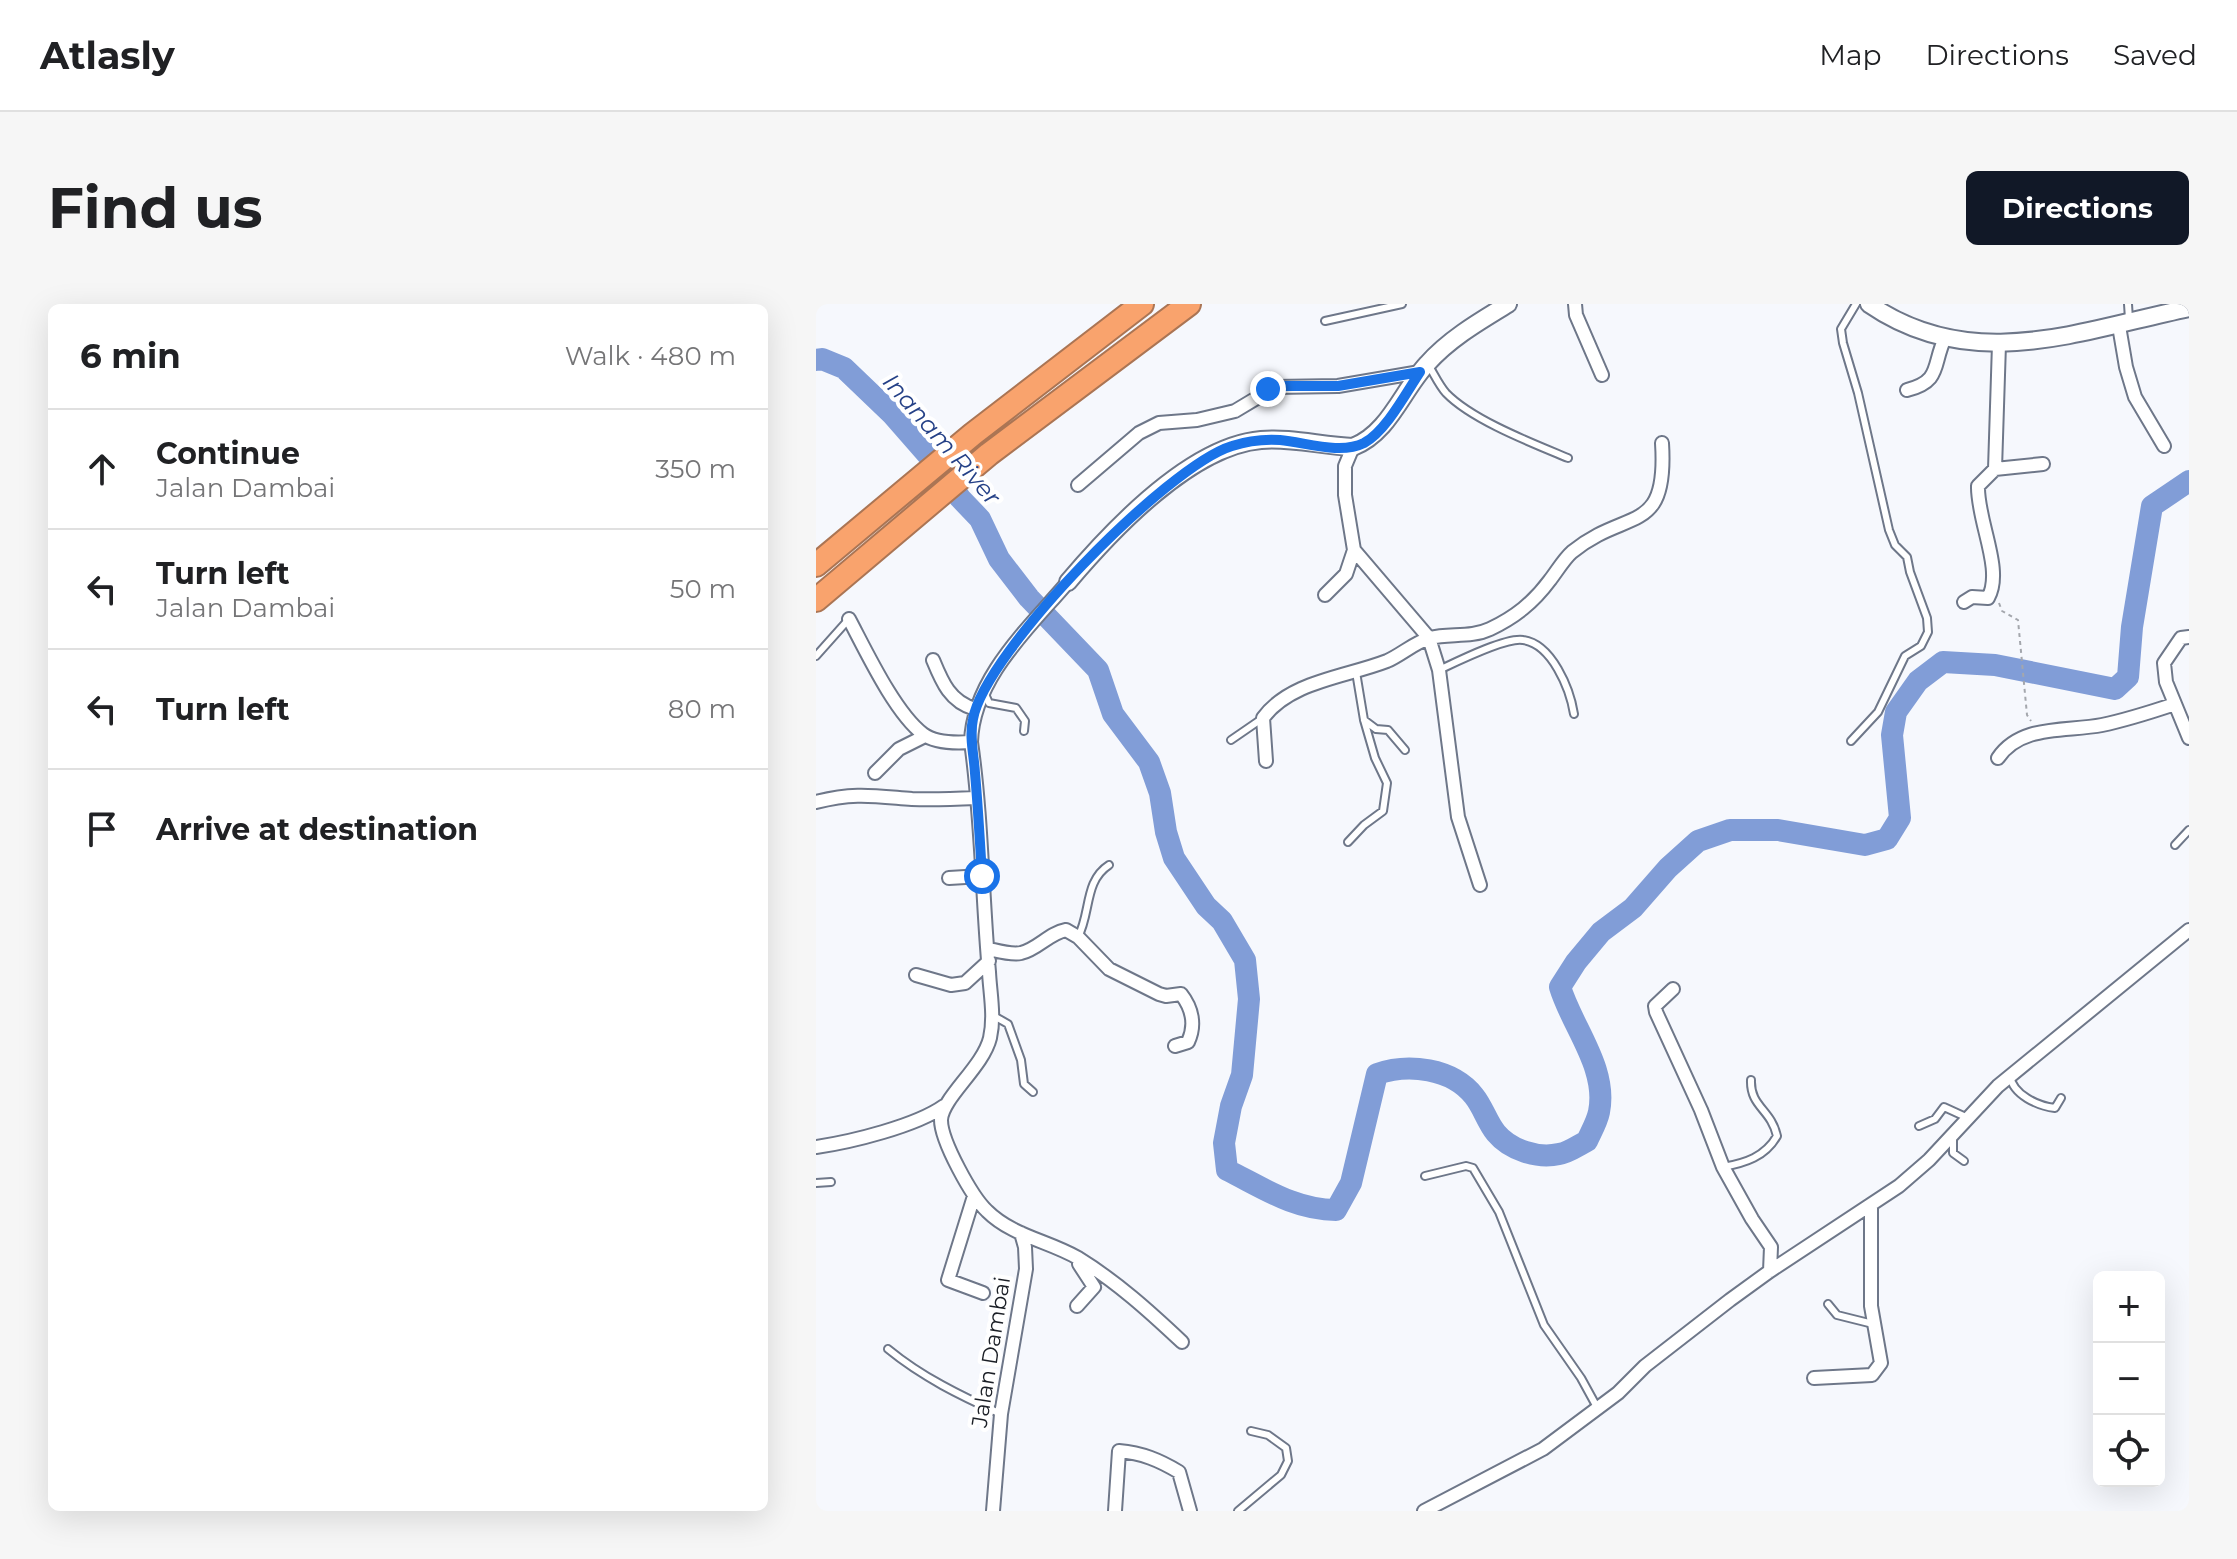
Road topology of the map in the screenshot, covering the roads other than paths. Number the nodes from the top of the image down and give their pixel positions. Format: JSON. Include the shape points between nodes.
{"nodes":[{"id":1,"x":1142,"y":304,"type":"edge"},
{"id":2,"x":1189,"y":304,"type":"edge"},
{"id":3,"x":1402,"y":304,"type":"edge"},
{"id":4,"x":1508,"y":304,"type":"edge"},
{"id":5,"x":1575,"y":304,"type":"edge"},
{"id":6,"x":1856,"y":304,"type":"edge"},
{"id":7,"x":1869,"y":304,"type":"edge"},
{"id":8,"x":2128,"y":304,"type":"edge"},
{"id":9,"x":2189,"y":308,"type":"edge"},
{"id":10,"x":2157,"y":309,"type":"edge"},
{"id":11,"x":1325,"y":321,"type":"dead end"},
{"id":12,"x":2124,"y":324,"type":"junction"},
{"id":13,"x":1945,"y":338,"type":"junction"},
{"id":14,"x":1999,"y":344,"type":"junction"},
{"id":15,"x":1424,"y":368,"type":"junction"},
{"id":16,"x":1602,"y":375,"type":"dead end"},
{"id":17,"x":1907,"y":390,"type":"dead end"},
{"id":18,"x":1662,"y":443,"type":"dead end"},
{"id":19,"x":2164,"y":446,"type":"dead end"},
{"id":20,"x":1353,"y":447,"type":"junction"},
{"id":21,"x":1568,"y":458,"type":"dead end"},
{"id":22,"x":2043,"y":464,"type":"dead end"},
{"id":23,"x":1995,"y":469,"type":"junction"},
{"id":24,"x":1078,"y":485,"type":"dead end"},
{"id":25,"x":1354,"y":550,"type":"junction"},
{"id":26,"x":816,"y":565,"type":"edge"},
{"id":27,"x":1068,"y":582,"type":"joint"},
{"id":28,"x":1325,"y":595,"type":"dead end"},
{"id":29,"x":816,"y":600,"type":"edge"},
{"id":30,"x":1964,"y":602,"type":"dead end"},
{"id":31,"x":849,"y":619,"type":"joint"},
{"id":32,"x":2189,"y":637,"type":"edge"},
{"id":33,"x":1429,"y":638,"type":"junction"},
{"id":34,"x":816,"y":656,"type":"edge"},
{"id":35,"x":933,"y":660,"type":"dead end"},
{"id":36,"x":1439,"y":670,"type":"junction"},
{"id":37,"x":1356,"y":672,"type":"junction"},
{"id":38,"x":984,"y":692,"type":"junction"},
{"id":39,"x":2175,"y":704,"type":"junction"},
{"id":40,"x":975,"y":709,"type":"junction"},
{"id":41,"x":1574,"y":714,"type":"dead end"},
{"id":42,"x":1263,"y":718,"type":"junction"},
{"id":43,"x":1364,"y":720,"type":"junction"},
{"id":44,"x":1024,"y":731,"type":"dead end"},
{"id":45,"x":925,"y":736,"type":"junction"},
{"id":46,"x":2189,"y":738,"type":"edge"},
{"id":47,"x":1231,"y":740,"type":"dead end"},
{"id":48,"x":1851,"y":741,"type":"dead end"},
{"id":49,"x":971,"y":742,"type":"junction"},
{"id":50,"x":1405,"y":750,"type":"dead end"},
{"id":51,"x":1998,"y":758,"type":"dead end"},
{"id":52,"x":1266,"y":761,"type":"dead end"},
{"id":53,"x":875,"y":773,"type":"dead end"},
{"id":54,"x":976,"y":798,"type":"junction"},
{"id":55,"x":816,"y":802,"type":"edge"},
{"id":56,"x":2189,"y":830,"type":"edge"},
{"id":57,"x":1348,"y":842,"type":"dead end"},
{"id":58,"x":2175,"y":845,"type":"dead end"},
{"id":59,"x":1109,"y":865,"type":"dead end"},
{"id":60,"x":982,"y":876,"type":"junction"},
{"id":61,"x":949,"y":878,"type":"dead end"},
{"id":62,"x":1480,"y":885,"type":"dead end"},
{"id":63,"x":2189,"y":930,"type":"edge"},
{"id":64,"x":1078,"y":937,"type":"junction"},
{"id":65,"x":989,"y":955,"type":"junction"},
{"id":66,"x":916,"y":975,"type":"dead end"},
{"id":67,"x":1673,"y":989,"type":"dead end"},
{"id":68,"x":992,"y":1015,"type":"junction"},
{"id":69,"x":1175,"y":1046,"type":"dead end"},
{"id":70,"x":2010,"y":1076,"type":"junction"},
{"id":71,"x":1751,"y":1080,"type":"dead end"},
{"id":72,"x":1033,"y":1092,"type":"dead end"},
{"id":73,"x":2061,"y":1098,"type":"dead end"},
{"id":74,"x":944,"y":1106,"type":"junction"},
{"id":75,"x":1968,"y":1118,"type":"junction"},
{"id":76,"x":1919,"y":1126,"type":"dead end"},
{"id":77,"x":1953,"y":1135,"type":"junction"},
{"id":78,"x":816,"y":1147,"type":"edge"},
{"id":79,"x":1964,"y":1161,"type":"dead end"},
{"id":80,"x":1723,"y":1167,"type":"junction"},
{"id":81,"x":1425,"y":1176,"type":"dead end"},
{"id":82,"x":831,"y":1182,"type":"dead end"},
{"id":83,"x":816,"y":1183,"type":"edge"},
{"id":84,"x":974,"y":1196,"type":"junction"},
{"id":85,"x":1871,"y":1206,"type":"junction"},
{"id":86,"x":1021,"y":1233,"type":"junction"},
{"id":87,"x":1076,"y":1257,"type":"junction"},
{"id":88,"x":1770,"y":1271,"type":"junction"},
{"id":89,"x":983,"y":1293,"type":"dead end"},
{"id":90,"x":1828,"y":1304,"type":"dead end"},
{"id":91,"x":1077,"y":1306,"type":"dead end"},
{"id":92,"x":1873,"y":1324,"type":"junction"},
{"id":93,"x":1182,"y":1342,"type":"dead end"},
{"id":94,"x":888,"y":1349,"type":"dead end"},
{"id":95,"x":1814,"y":1378,"type":"dead end"},
{"id":96,"x":1598,"y":1409,"type":"junction"},
{"id":97,"x":1001,"y":1414,"type":"junction"},
{"id":98,"x":1251,"y":1431,"type":"dead end"},
{"id":99,"x":993,"y":1511,"type":"edge"},
{"id":100,"x":1115,"y":1511,"type":"edge"},
{"id":101,"x":1190,"y":1511,"type":"edge"},
{"id":102,"x":1238,"y":1511,"type":"edge"},
{"id":103,"x":1424,"y":1511,"type":"edge"}],
"edges":[{"from":1,"to":26,"type":"highway","via":[[973,434]]},
{"from":2,"to":29,"type":"highway","via":[[989,454]]},
{"from":3,"to":11,"type":"lane"},
{"from":4,"to":15,"type":"street","via":[[1458,336]]},
{"from":5,"to":16,"type":"street"},
{"from":6,"to":48,"type":"lane","via":[[1841,329],[1843,343],[1889,530],[1907,557],[1928,632],[1921,646],[1905,656],[1878,712]]},
{"from":7,"to":13,"type":"street","via":[[1905,325]]},
{"from":8,"to":12,"type":"lane"},
{"from":9,"to":10,"type":"street"},
{"from":10,"to":12,"type":"street"},
{"from":12,"to":14,"type":"street"},
{"from":12,"to":19,"type":"street","via":[[2126,367],[2135,397]]},
{"from":13,"to":14,"type":"street"},
{"from":13,"to":17,"type":"street","via":[[1934,375]]},
{"from":14,"to":23,"type":"street"},
{"from":15,"to":20,"type":"street","via":[[1375,434]]},
{"from":15,"to":21,"type":"lane","via":[[1469,409]]},
{"from":15,"to":24,"type":"street","via":[[1338,386],[1275,387],[1235,411],[1159,423],[1139,433]]},
{"from":18,"to":33,"type":"street","via":[[1660,493],[1641,517],[1571,552],[1523,611],[1486,631]]},
{"from":20,"to":25,"type":"street","via":[[1345,466],[1345,495]]},
{"from":20,"to":27,"type":"street","via":[[1265,439],[1218,450],[1163,488]]},
{"from":22,"to":23,"type":"street"},
{"from":23,"to":30,"type":"street","via":[[1978,486],[1994,563],[1992,590],[1988,598]]},
{"from":25,"to":28,"type":"street","via":[[1346,574]]},
{"from":25,"to":33,"type":"street"},
{"from":27,"to":38,"type":"street","via":[[1020,638]]},
{"from":31,"to":34,"type":"lane"},
{"from":31,"to":45,"type":"street","via":[[905,714]]},
{"from":32,"to":39,"type":"street","via":[[2181,638],[2164,663]]},
{"from":33,"to":36,"type":"street"},
{"from":33,"to":37,"type":"street"},
{"from":35,"to":40,"type":"street","via":[[946,690]]},
{"from":36,"to":41,"type":"lane","via":[[1472,653],[1523,639],[1544,649],[1570,692]]},
{"from":36,"to":62,"type":"street","via":[[1458,817]]},
{"from":37,"to":42,"type":"street","via":[[1283,697]]},
{"from":37,"to":43,"type":"lane"},
{"from":38,"to":40,"type":"street"},
{"from":38,"to":44,"type":"lane","via":[[989,703],[1016,708],[1025,721]]},
{"from":39,"to":46,"type":"street"},
{"from":39,"to":51,"type":"street","via":[[2105,724],[2040,731],[2005,748]]},
{"from":40,"to":49,"type":"street"},
{"from":42,"to":47,"type":"lane"},
{"from":42,"to":52,"type":"street"},
{"from":43,"to":50,"type":"lane","via":[[1388,730]]},
{"from":43,"to":57,"type":"lane","via":[[1387,783],[1383,811]]},
{"from":45,"to":49,"type":"street"},
{"from":45,"to":53,"type":"street","via":[[899,749]]},
{"from":49,"to":54,"type":"street"},
{"from":54,"to":55,"type":"street","via":[[877,794]]},
{"from":54,"to":60,"type":"street"},
{"from":56,"to":58,"type":"lane"},
{"from":59,"to":64,"type":"lane","via":[[1099,871],[1089,892],[1086,923]]},
{"from":60,"to":61,"type":"street"},
{"from":60,"to":65,"type":"street"},
{"from":63,"to":70,"type":"street"},
{"from":64,"to":65,"type":"street","via":[[1066,930],[1055,932],[1018,954]]},
{"from":64,"to":69,"type":"street","via":[[1109,969],[1159,994],[1185,997],[1193,1030],[1188,1042]]},
{"from":65,"to":66,"type":"street","via":[[965,983],[951,985]]},
{"from":65,"to":68,"type":"street"},
{"from":67,"to":80,"type":"street","via":[[1655,1006],[1656,1012]]},
{"from":68,"to":72,"type":"lane","via":[[1008,1024],[1024,1084]]},
{"from":68,"to":74,"type":"street","via":[[981,1057]]},
{"from":70,"to":73,"type":"lane","via":[[2020,1094],[2046,1107],[2055,1108]]},
{"from":70,"to":75,"type":"street"},
{"from":71,"to":80,"type":"lane","via":[[1752,1096],[1774,1121],[1777,1136],[1762,1154]]},
{"from":74,"to":78,"type":"street","via":[[878,1132]]},
{"from":74,"to":84,"type":"street","via":[[943,1133]]},
{"from":75,"to":76,"type":"lane","via":[[1944,1107],[1935,1119]]},
{"from":75,"to":77,"type":"street"},
{"from":77,"to":79,"type":"lane","via":[[1953,1153]]},
{"from":77,"to":85,"type":"street"},
{"from":80,"to":88,"type":"street","via":[[1771,1247]]},
{"from":81,"to":96,"type":"lane","via":[[1473,1168],[1499,1212],[1544,1325]]},
{"from":82,"to":83,"type":"lane"},
{"from":84,"to":86,"type":"street","via":[[1000,1223]]},
{"from":84,"to":89,"type":"street","via":[[948,1280]]},
{"from":85,"to":88,"type":"street"},
{"from":85,"to":92,"type":"street"},
{"from":86,"to":87,"type":"street"},
{"from":86,"to":97,"type":"street","name":"Jalan Dambai","via":[[1026,1269]]},
{"from":87,"to":91,"type":"street","via":[[1094,1287]]},
{"from":87,"to":93,"type":"street","via":[[1133,1295]]},
{"from":88,"to":96,"type":"street","via":[[1645,1366]]},
{"from":90,"to":92,"type":"lane","via":[[1837,1315]]},
{"from":92,"to":95,"type":"street","via":[[1881,1363],[1872,1375]]},
{"from":94,"to":97,"type":"lane","via":[[910,1367]]},
{"from":96,"to":103,"type":"street","via":[[1543,1449]]},
{"from":97,"to":99,"type":"street","name":"Jalan Dambai"},
{"from":98,"to":102,"type":"lane","via":[[1286,1448],[1288,1461],[1281,1475]]},
{"from":100,"to":101,"type":"street","via":[[1119,1451],[1161,1461],[1179,1472]]}]}
